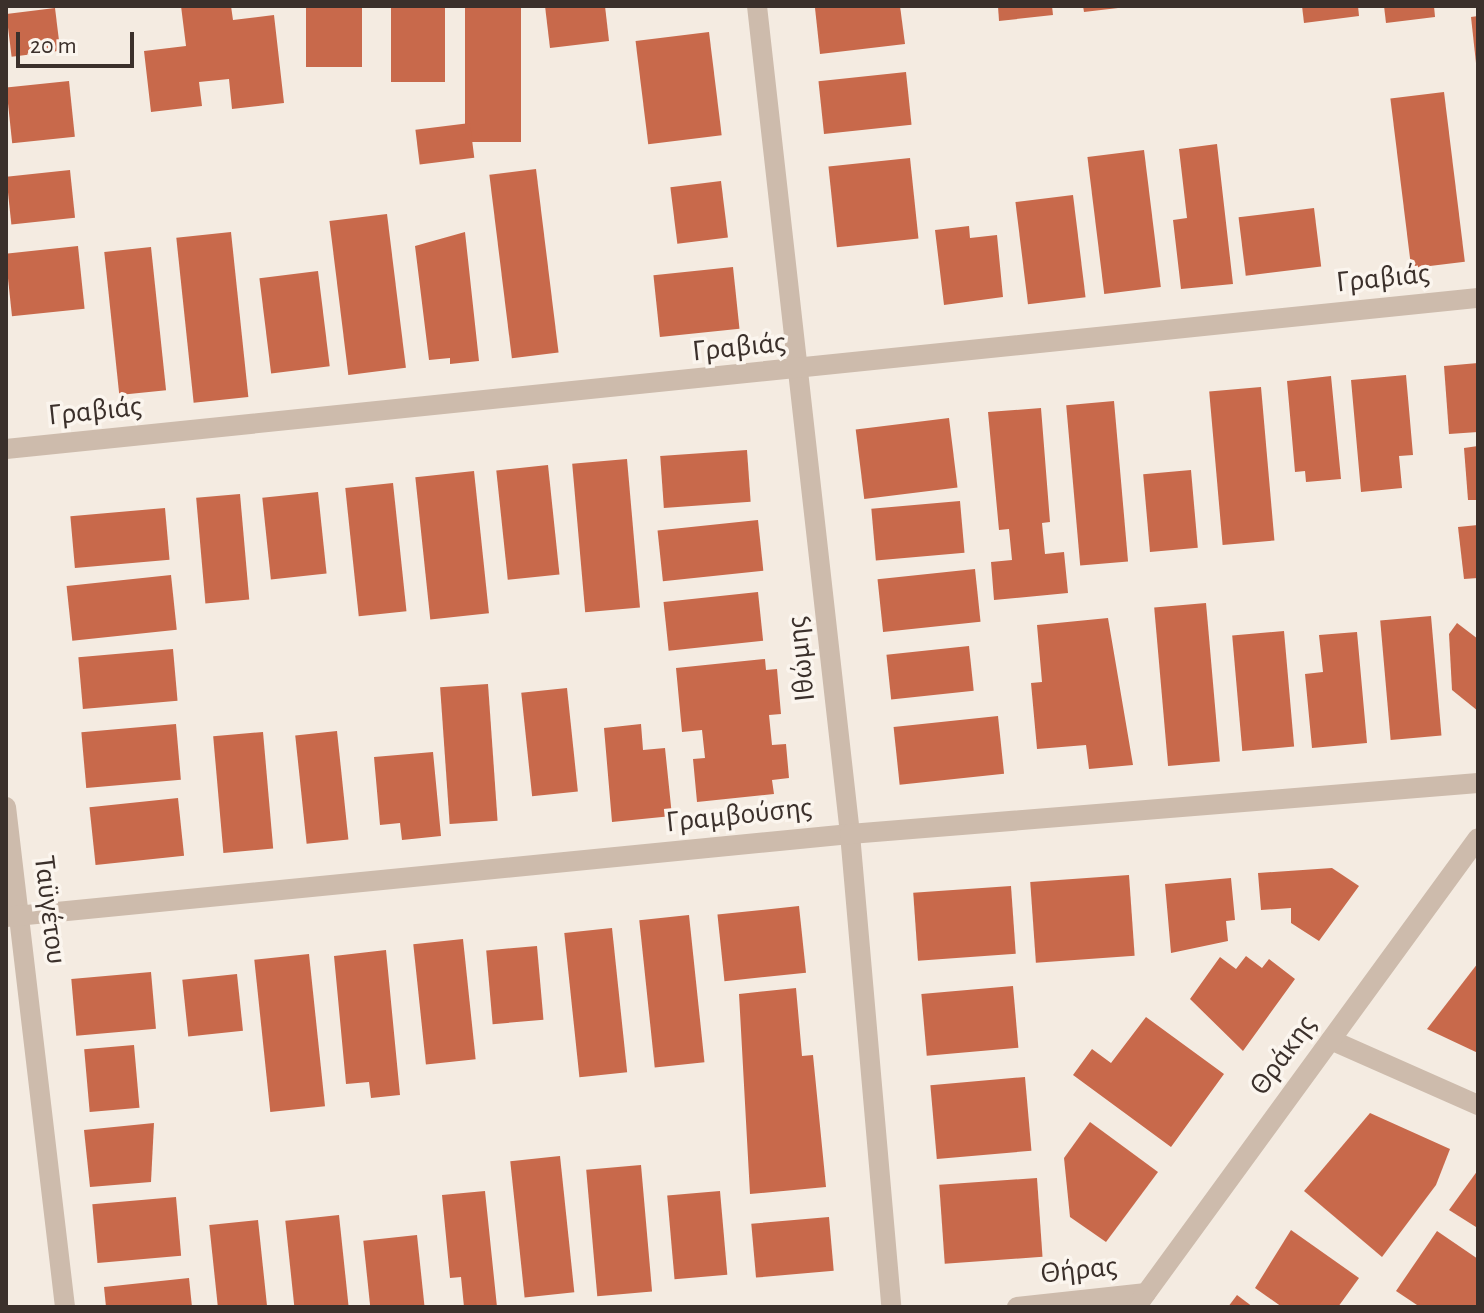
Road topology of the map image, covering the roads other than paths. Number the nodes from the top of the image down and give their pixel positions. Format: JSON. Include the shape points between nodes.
{"nodes":[{"id":1,"x":757,"y":6,"type":"edge"},
{"id":2,"x":1478,"y":298,"type":"edge"},
{"id":3,"x":800,"y":371,"type":"junction"},
{"id":4,"x":6,"y":449,"type":"edge"},
{"id":5,"x":1478,"y":783,"type":"edge"},
{"id":6,"x":6,"y":807,"type":"edge"},
{"id":7,"x":850,"y":834,"type":"junction"},
{"id":8,"x":1478,"y":838,"type":"edge"},
{"id":9,"x":14,"y":916,"type":"edge"},
{"id":10,"x":1331,"y":1040,"type":"junction"},
{"id":11,"x":1478,"y":1105,"type":"edge"},
{"id":12,"x":1141,"y":1300,"type":"edge"},
{"id":13,"x":65,"y":1307,"type":"edge"},
{"id":14,"x":891,"y":1307,"type":"edge"},
{"id":15,"x":1017,"y":1307,"type":"edge"}],
"edges":[{"from":1,"to":3,"type":"street","name":"Ιθώμης"},
{"from":2,"to":3,"type":"street","name":"Γραβιάς"},
{"from":3,"to":4,"type":"street","name":"Γραβιάς"},
{"from":3,"to":7,"type":"street","name":"Ιθώμης"},
{"from":5,"to":7,"type":"street","name":"Γραμβούσης"},
{"from":6,"to":9,"type":"street","name":"Ταϋγέτου"},
{"from":7,"to":9,"type":"street","name":"Γραμβούσης"},
{"from":7,"to":14,"type":"street","name":"Ιθώμης"},
{"from":8,"to":10,"type":"street","name":"Θράκης"},
{"from":9,"to":13,"type":"street","name":"Ταϋγέτου"},
{"from":10,"to":11,"type":"street"},
{"from":10,"to":12,"type":"street","name":"Θράκης"},
{"from":12,"to":15,"type":"street","name":"Θήρας"}]}
